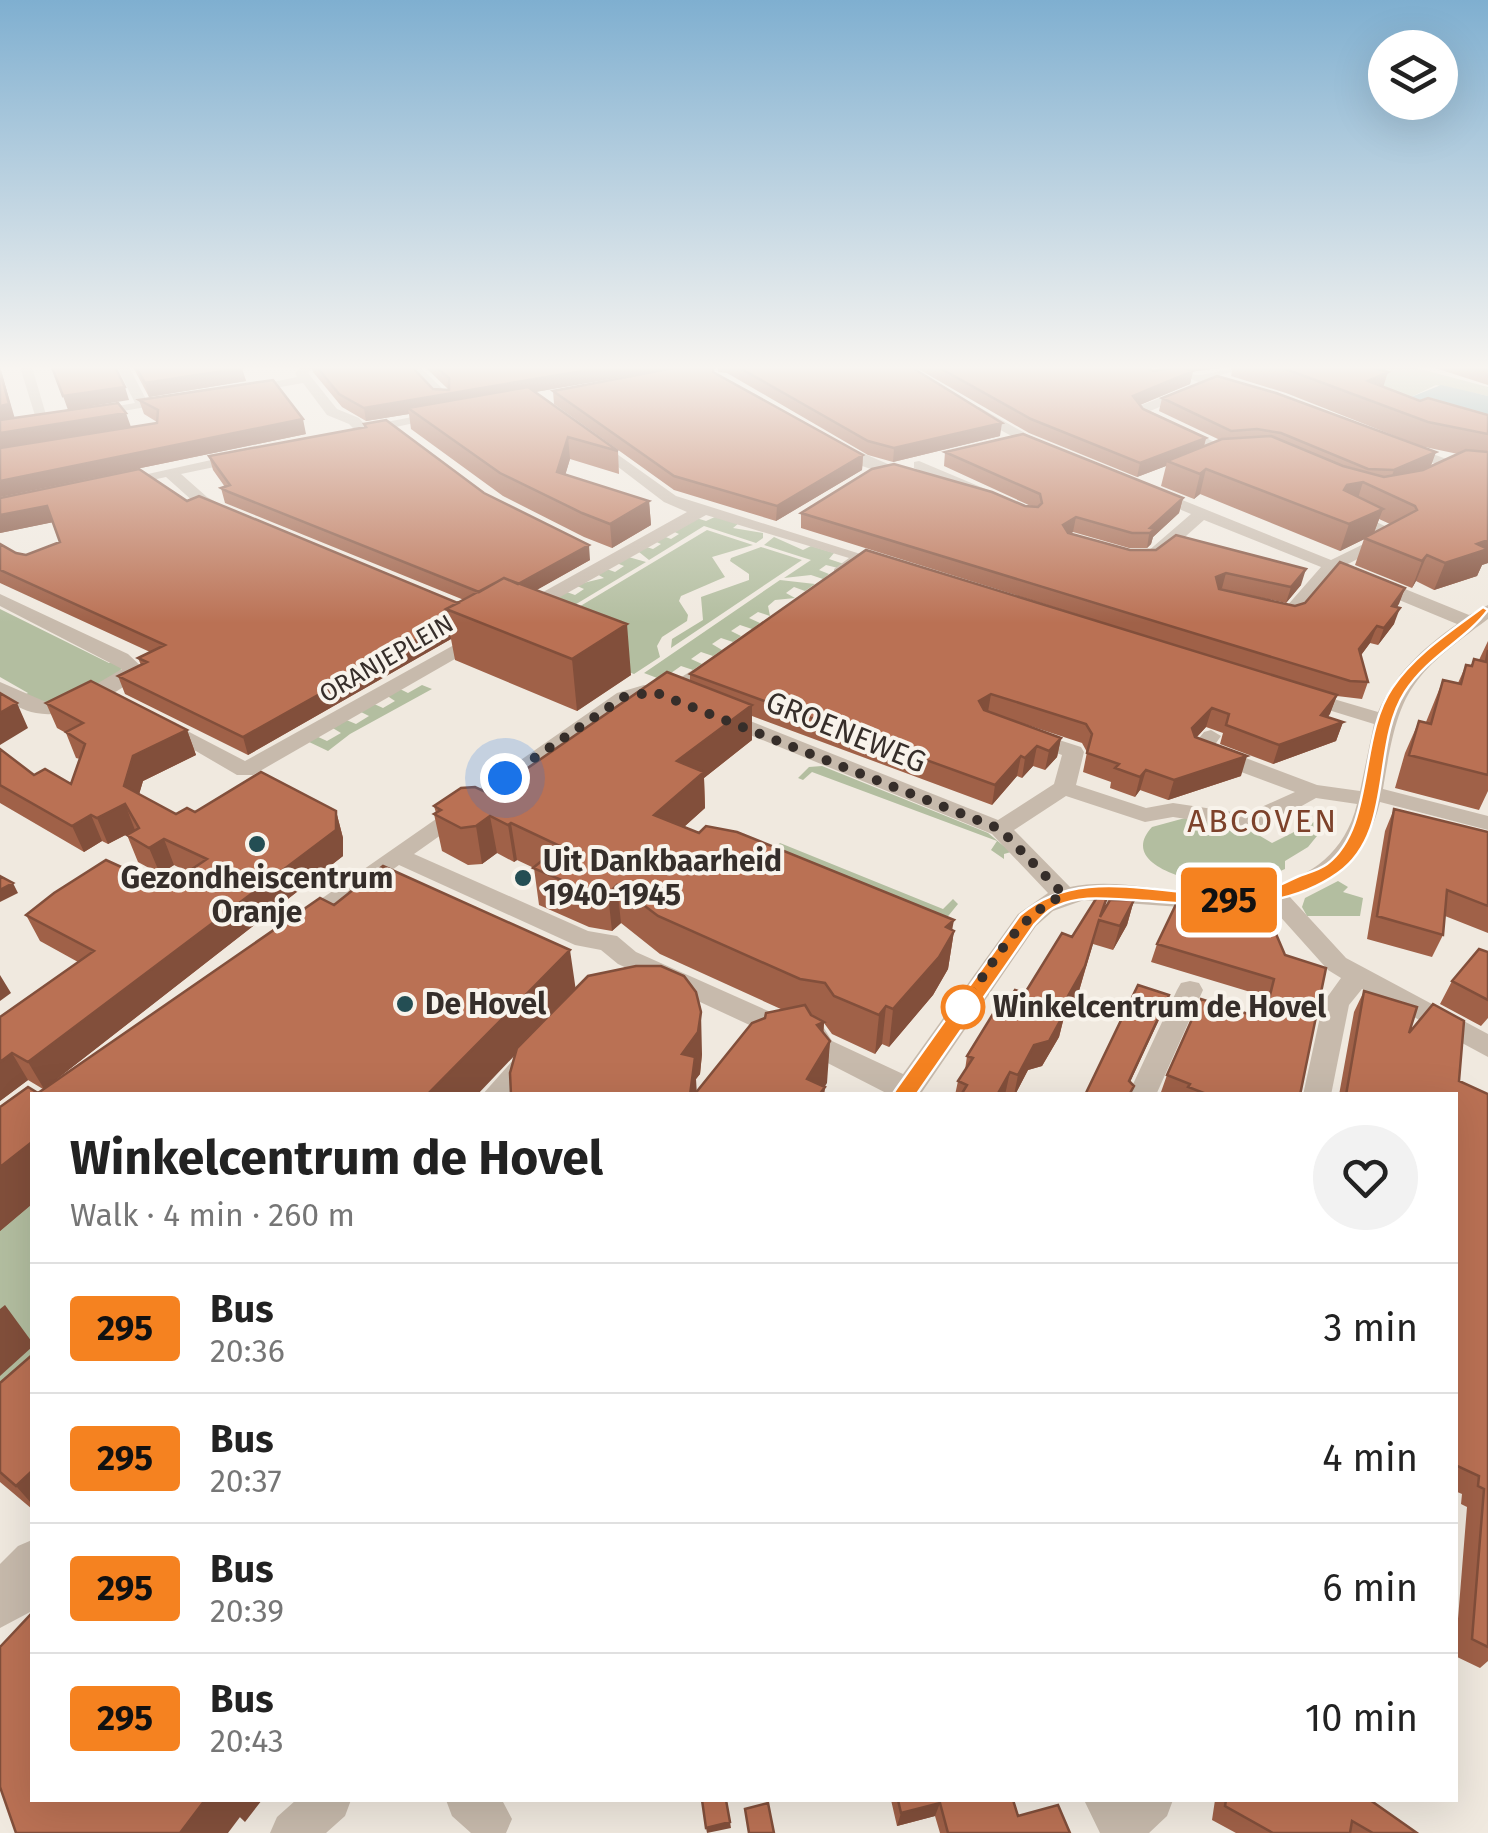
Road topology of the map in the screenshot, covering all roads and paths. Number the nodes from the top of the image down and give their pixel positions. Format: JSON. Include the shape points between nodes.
{"nodes":[{"id":1,"x":608,"y":453,"type":"edge"},
{"id":2,"x":846,"y":453,"type":"edge"},
{"id":3,"x":1231,"y":453,"type":"edge"},
{"id":4,"x":1409,"y":453,"type":"edge"},
{"id":5,"x":262,"y":454,"type":"edge"},
{"id":6,"x":936,"y":458,"type":"dead end"},
{"id":7,"x":1200,"y":462,"type":"edge"},
{"id":8,"x":919,"y":465,"type":"junction"},
{"id":9,"x":1488,"y":468,"type":"edge"},
{"id":10,"x":169,"y":472,"type":"junction"},
{"id":11,"x":890,"y":472,"type":"junction"},
{"id":12,"x":1167,"y":475,"type":"edge"},
{"id":13,"x":866,"y":477,"type":"edge"},
{"id":14,"x":102,"y":486,"type":"edge"},
{"id":15,"x":696,"y":510,"type":"junction"},
{"id":16,"x":1202,"y":514,"type":"junction"},
{"id":17,"x":1347,"y":514,"type":"edge"},
{"id":18,"x":804,"y":516,"type":"edge"},
{"id":19,"x":246,"y":522,"type":"edge"},
{"id":20,"x":778,"y":532,"type":"junction"},
{"id":21,"x":1145,"y":558,"type":"edge"},
{"id":22,"x":1331,"y":566,"type":"junction"},
{"id":23,"x":826,"y":583,"type":"edge"},
{"id":24,"x":0,"y":599,"type":"edge"},
{"id":25,"x":1253,"y":606,"type":"edge"},
{"id":26,"x":1480,"y":617,"type":"edge"},
{"id":27,"x":730,"y":651,"type":"edge"},
{"id":28,"x":0,"y":688,"type":"edge"},
{"id":29,"x":97,"y":691,"type":"junction"},
{"id":30,"x":1288,"y":691,"type":"edge"},
{"id":31,"x":668,"y":695,"type":"junction"},
{"id":32,"x":1385,"y":720,"type":"junction"},
{"id":33,"x":1006,"y":728,"type":"edge"},
{"id":34,"x":1210,"y":736,"type":"dead end"},
{"id":35,"x":1064,"y":788,"type":"junction"},
{"id":36,"x":1313,"y":791,"type":"junction"},
{"id":37,"x":1369,"y":795,"type":"junction"},
{"id":38,"x":1488,"y":824,"type":"edge"},
{"id":39,"x":1000,"y":829,"type":"junction"},
{"id":40,"x":396,"y":855,"type":"junction"},
{"id":41,"x":454,"y":880,"type":"junction"},
{"id":42,"x":1274,"y":894,"type":"junction"},
{"id":43,"x":1064,"y":895,"type":"junction"},
{"id":44,"x":460,"y":910,"type":"edge"},
{"id":45,"x":608,"y":942,"type":"junction"},
{"id":46,"x":272,"y":943,"type":"edge"},
{"id":47,"x":611,"y":978,"type":"edge"},
{"id":48,"x":1357,"y":978,"type":"junction"},
{"id":49,"x":1190,"y":990,"type":"dead end"},
{"id":50,"x":812,"y":1032,"type":"junction"},
{"id":51,"x":748,"y":1038,"type":"edge"},
{"id":52,"x":547,"y":1043,"type":"edge"},
{"id":53,"x":1488,"y":1047,"type":"edge"},
{"id":54,"x":499,"y":1092,"type":"edge"},
{"id":55,"x":904,"y":1092,"type":"edge"},
{"id":56,"x":907,"y":1092,"type":"edge"},
{"id":57,"x":1143,"y":1092,"type":"edge"},
{"id":58,"x":1318,"y":1092,"type":"edge"},
{"id":59,"x":30,"y":1562,"type":"edge"},
{"id":60,"x":30,"y":1589,"type":"edge"},
{"id":61,"x":0,"y":1592,"type":"edge"},
{"id":62,"x":0,"y":1608,"type":"edge"},
{"id":63,"x":327,"y":1802,"type":"edge"},
{"id":64,"x":293,"y":1833,"type":"edge"}],
"edges":[{"from":1,"to":15,"type":"street"},
{"from":2,"to":11,"type":"street"},
{"from":3,"to":7,"type":"street"},
{"from":4,"to":9,"type":"street","via":[[1446,470]]},
{"from":5,"to":10,"type":"street"},
{"from":6,"to":8,"type":"street"},
{"from":8,"to":11,"type":"street"},
{"from":8,"to":11,"type":"street","via":[[1004,503]]},
{"from":10,"to":14,"type":"street"},
{"from":10,"to":19,"type":"street","via":[[201,500]]},
{"from":11,"to":13,"type":"street"},
{"from":12,"to":16,"type":"street","via":[[1137,486]]},
{"from":15,"to":20,"type":"street"},
{"from":15,"to":29,"type":"street","name":"ORANJEPLEIN","via":[[605,555],[245,770]]},
{"from":16,"to":21,"type":"street"},
{"from":16,"to":22,"type":"street"},
{"from":17,"to":22,"type":"street","via":[[1396,534]]},
{"from":18,"to":20,"type":"street"},
{"from":20,"to":23,"type":"street","via":[[871,560]]},
{"from":22,"to":25,"type":"street","via":[[1290,613]]},
{"from":22,"to":26,"type":"street"},
{"from":24,"to":29,"type":"street","via":[[132,664],[127,676]]},
{"from":26,"to":32,"type":"street","via":[[1419,665]]},
{"from":27,"to":31,"type":"street"},
{"from":28,"to":29,"type":"street","via":[[51,710]]},
{"from":30,"to":32,"type":"street"},
{"from":31,"to":39,"type":"street","name":"GROENEWEG"},
{"from":31,"to":40,"type":"street","via":[[644,691],[624,697]]},
{"from":32,"to":37,"type":"street"},
{"from":33,"to":35,"type":"street","via":[[1073,752]]},
{"from":34,"to":36,"type":"street","via":[[1200,749]]},
{"from":35,"to":36,"type":"street","via":[[1145,815],[1173,810],[1246,821]]},
{"from":35,"to":39,"type":"street"},
{"from":36,"to":37,"type":"street"},
{"from":37,"to":38,"type":"street"},
{"from":37,"to":42,"type":"street","via":[[1360,835],[1341,860]]},
{"from":39,"to":43,"type":"street","name":"GROENEWEG"},
{"from":40,"to":41,"type":"street"},
{"from":40,"to":46,"type":"street"},
{"from":41,"to":44,"type":"street"},
{"from":41,"to":45,"type":"street","via":[[584,939]]},
{"from":42,"to":43,"type":"street","via":[[1230,900],[1114,891]]},
{"from":42,"to":48,"type":"street","via":[[1318,946]]},
{"from":43,"to":56,"type":"street","via":[[1027,920]]},
{"from":45,"to":47,"type":"street"},
{"from":45,"to":50,"type":"street","via":[[627,958],[779,1027]]},
{"from":48,"to":53,"type":"street"},
{"from":48,"to":58,"type":"street","via":[[1336,1002]]},
{"from":49,"to":57,"type":"street"},
{"from":50,"to":51,"type":"street"},
{"from":50,"to":55,"type":"street","via":[[822,1048]]},
{"from":52,"to":54,"type":"street"},
{"from":59,"to":61,"type":"street"},
{"from":60,"to":62,"type":"street"},
{"from":63,"to":64,"type":"street"}]}
